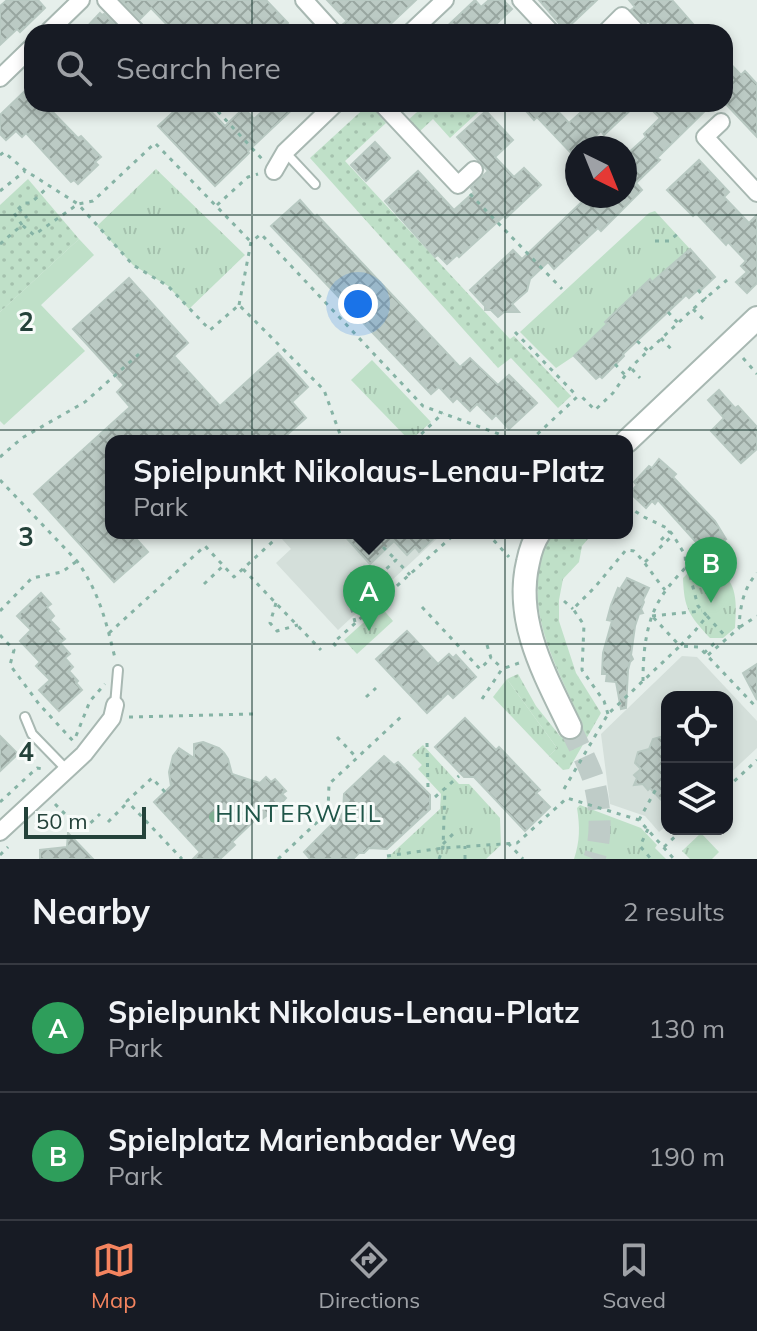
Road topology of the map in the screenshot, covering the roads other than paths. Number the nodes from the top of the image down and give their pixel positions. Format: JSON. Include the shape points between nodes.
{"nodes":[{"id":1,"x":81,"y":0,"type":"edge"},
{"id":2,"x":106,"y":0,"type":"edge"},
{"id":3,"x":304,"y":0,"type":"edge"},
{"id":4,"x":445,"y":0,"type":"edge"},
{"id":5,"x":521,"y":0,"type":"edge"},
{"id":6,"x":56,"y":24,"type":"edge"},
{"id":7,"x":129,"y":24,"type":"edge"},
{"id":8,"x":326,"y":24,"type":"edge"},
{"id":9,"x":420,"y":24,"type":"edge"},
{"id":10,"x":544,"y":24,"type":"edge"},
{"id":11,"x":614,"y":24,"type":"edge"},
{"id":12,"x":630,"y":24,"type":"edge"},
{"id":13,"x":24,"y":55,"type":"edge"},
{"id":14,"x":0,"y":78,"type":"edge"},
{"id":15,"x":327,"y":112,"type":"edge"},
{"id":16,"x":390,"y":112,"type":"edge"},
{"id":17,"x":721,"y":122,"type":"dead end"},
{"id":18,"x":285,"y":152,"type":"junction"},
{"id":19,"x":474,"y":170,"type":"dead end"},
{"id":20,"x":274,"y":171,"type":"road end"},
{"id":21,"x":315,"y":184,"type":"dead end"},
{"id":22,"x":757,"y":193,"type":"edge"},
{"id":23,"x":757,"y":318,"type":"edge"},
{"id":24,"x":633,"y":435,"type":"edge"},
{"id":25,"x":536,"y":539,"type":"edge"},
{"id":26,"x":118,"y":670,"type":"road end"},
{"id":27,"x":114,"y":711,"type":"joint"},
{"id":28,"x":25,"y":717,"type":"dead end"},
{"id":29,"x":570,"y":727,"type":"tunnel mouth"},
{"id":30,"x":63,"y":766,"type":"junction"},
{"id":31,"x":6,"y":839,"type":"edge"}],
"edges":[{"from":1,"to":6,"type":"street"},
{"from":2,"to":7,"type":"street"},
{"from":3,"to":8,"type":"street"},
{"from":4,"to":9,"type":"street"},
{"from":5,"to":10,"type":"street"},
{"from":11,"to":12,"type":"street","via":[[622,16]]},
{"from":13,"to":14,"type":"street"},
{"from":15,"to":18,"type":"street"},
{"from":16,"to":19,"type":"street","via":[[458,185]]},
{"from":17,"to":22,"type":"street","via":[[705,137]]},
{"from":18,"to":20,"type":"street"},
{"from":18,"to":21,"type":"lane"},
{"from":23,"to":24,"type":"street"},
{"from":25,"to":29,"type":"street","via":[[525,574],[525,614],[537,657]]},
{"from":26,"to":27,"type":"lane"},
{"from":27,"to":30,"type":"street"},
{"from":28,"to":30,"type":"lane","via":[[32,734]]},
{"from":30,"to":31,"type":"street"}]}
